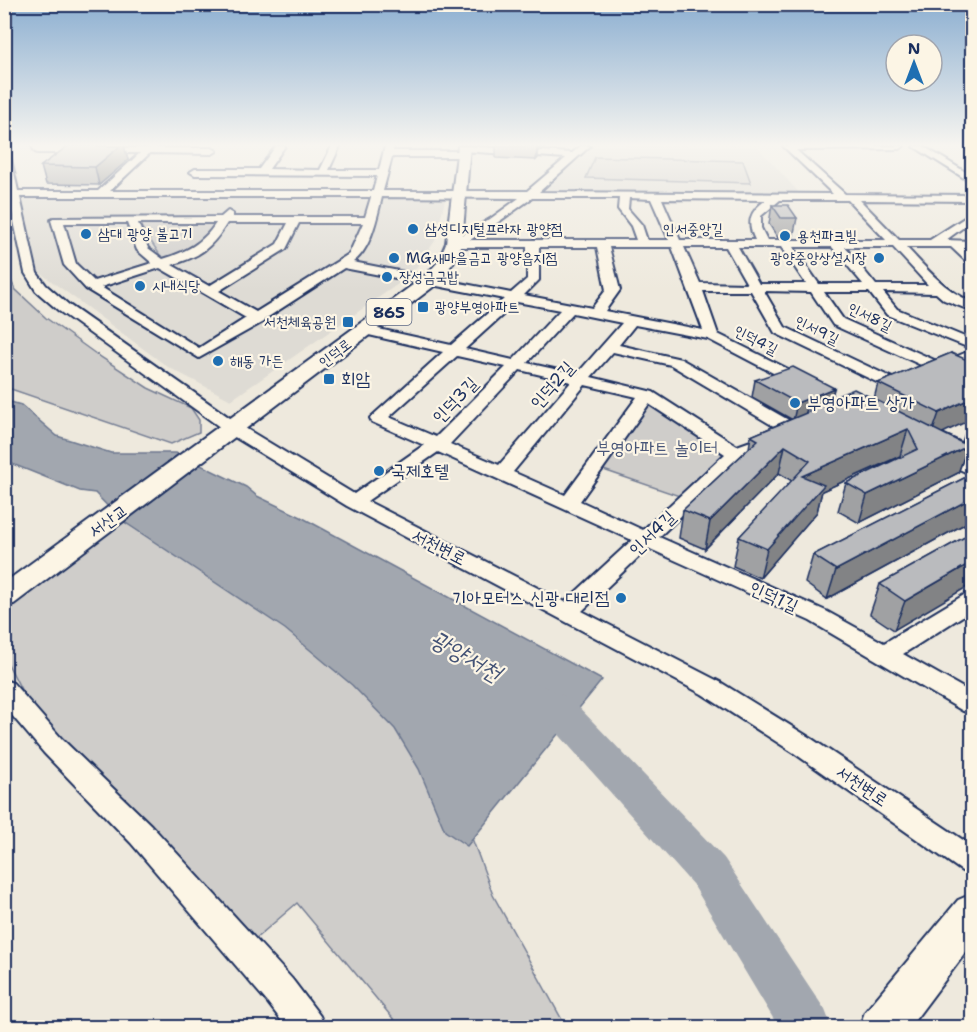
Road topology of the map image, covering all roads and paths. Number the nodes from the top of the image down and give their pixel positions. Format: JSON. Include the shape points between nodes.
{"nodes":[{"id":1,"x":14,"y":194,"type":"edge"},
{"id":2,"x":242,"y":194,"type":"edge"},
{"id":3,"x":376,"y":194,"type":"edge"},
{"id":4,"x":457,"y":194,"type":"edge"},
{"id":5,"x":530,"y":194,"type":"edge"},
{"id":6,"x":545,"y":194,"type":"edge"},
{"id":7,"x":844,"y":194,"type":"edge"},
{"id":8,"x":624,"y":195,"type":"junction"},
{"id":9,"x":655,"y":195,"type":"junction"},
{"id":10,"x":778,"y":196,"type":"junction"},
{"id":11,"x":847,"y":197,"type":"junction"},
{"id":12,"x":972,"y":198,"type":"edge"},
{"id":13,"x":972,"y":216,"type":"edge"},
{"id":14,"x":132,"y":220,"type":"junction"},
{"id":15,"x":224,"y":220,"type":"junction"},
{"id":16,"x":295,"y":220,"type":"junction"},
{"id":17,"x":368,"y":220,"type":"junction"},
{"id":18,"x":454,"y":243,"type":"junction"},
{"id":19,"x":533,"y":244,"type":"junction"},
{"id":20,"x":602,"y":244,"type":"junction"},
{"id":21,"x":643,"y":244,"type":"junction"},
{"id":22,"x":676,"y":244,"type":"junction"},
{"id":23,"x":730,"y":244,"type":"junction"},
{"id":24,"x":763,"y":244,"type":"junction"},
{"id":25,"x":785,"y":244,"type":"junction"},
{"id":26,"x":837,"y":244,"type":"junction"},
{"id":27,"x":896,"y":244,"type":"junction"},
{"id":28,"x":933,"y":244,"type":"junction"},
{"id":29,"x":954,"y":244,"type":"junction"},
{"id":30,"x":972,"y":244,"type":"edge"},
{"id":31,"x":972,"y":260,"type":"edge"},
{"id":32,"x":345,"y":264,"type":"junction"},
{"id":33,"x":164,"y":265,"type":"junction"},
{"id":34,"x":431,"y":280,"type":"junction"},
{"id":35,"x":92,"y":286,"type":"junction"},
{"id":36,"x":695,"y":287,"type":"junction"},
{"id":37,"x":754,"y":288,"type":"junction"},
{"id":38,"x":814,"y":288,"type":"junction"},
{"id":39,"x":873,"y":288,"type":"junction"},
{"id":40,"x":939,"y":289,"type":"junction"},
{"id":41,"x":209,"y":291,"type":"junction"},
{"id":42,"x":514,"y":297,"type":"junction"},
{"id":43,"x":972,"y":307,"type":"edge"},
{"id":44,"x":570,"y":308,"type":"junction"},
{"id":45,"x":596,"y":313,"type":"junction"},
{"id":46,"x":258,"y":319,"type":"junction"},
{"id":47,"x":631,"y":321,"type":"junction"},
{"id":48,"x":365,"y":330,"type":"junction"},
{"id":49,"x":712,"y":336,"type":"junction"},
{"id":50,"x":972,"y":345,"type":"edge"},
{"id":51,"x":610,"y":347,"type":"junction"},
{"id":52,"x":454,"y":350,"type":"junction"},
{"id":53,"x":972,"y":354,"type":"edge"},
{"id":54,"x":517,"y":364,"type":"junction"},
{"id":55,"x":942,"y":369,"type":"junction"},
{"id":56,"x":583,"y":379,"type":"junction"},
{"id":57,"x":972,"y":382,"type":"edge"},
{"id":58,"x":897,"y":386,"type":"junction"},
{"id":59,"x":819,"y":391,"type":"edge"},
{"id":60,"x":878,"y":394,"type":"edge"},
{"id":61,"x":647,"y":395,"type":"junction"},
{"id":62,"x":811,"y":422,"type":"edge"},
{"id":63,"x":234,"y":429,"type":"junction"},
{"id":64,"x":793,"y":430,"type":"junction"},
{"id":65,"x":437,"y":445,"type":"junction"},
{"id":66,"x":211,"y":446,"type":"joint"},
{"id":67,"x":927,"y":447,"type":"edge"},
{"id":68,"x":736,"y":453,"type":"junction"},
{"id":69,"x":972,"y":470,"type":"edge"},
{"id":70,"x":501,"y":474,"type":"junction"},
{"id":71,"x":354,"y":502,"type":"junction"},
{"id":72,"x":568,"y":504,"type":"junction"},
{"id":73,"x":645,"y":540,"type":"junction"},
{"id":74,"x":4,"y":597,"type":"edge"},
{"id":75,"x":972,"y":600,"type":"edge"},
{"id":76,"x":567,"y":613,"type":"junction"},
{"id":77,"x":886,"y":653,"type":"junction"},
{"id":78,"x":4,"y":689,"type":"edge"},
{"id":79,"x":972,"y":704,"type":"edge"},
{"id":80,"x":972,"y":862,"type":"edge"},
{"id":81,"x":971,"y":914,"type":"edge"},
{"id":82,"x":308,"y":1028,"type":"edge"},
{"id":83,"x":880,"y":1028,"type":"edge"}],
"edges":[{"from":1,"to":63,"type":"street","name":"서천변로","via":[[31,273],[41,288]]},
{"from":2,"to":15,"type":"street"},
{"from":3,"to":17,"type":"street"},
{"from":4,"to":18,"type":"main road","name":"인덕로","number":"865"},
{"from":5,"to":18,"type":"street","via":[[488,226]]},
{"from":6,"to":8,"type":"street"},
{"from":7,"to":11,"type":"street"},
{"from":8,"to":9,"type":"street"},
{"from":8,"to":21,"type":"street","via":[[623,209],[636,225]]},
{"from":9,"to":10,"type":"street"},
{"from":9,"to":22,"type":"street","name":"인덕4길"},
{"from":10,"to":11,"type":"street"},
{"from":10,"to":24,"type":"street","via":[[759,208],[755,217],[755,231]]},
{"from":11,"to":12,"type":"street"},
{"from":11,"to":27,"type":"street"},
{"from":13,"to":28,"type":"street"},
{"from":14,"to":15,"type":"street"},
{"from":14,"to":33,"type":"street","via":[[143,250]]},
{"from":14,"to":35,"type":"street","via":[[57,220],[70,265]]},
{"from":15,"to":16,"type":"street"},
{"from":15,"to":33,"type":"street","via":[[203,247]]},
{"from":16,"to":17,"type":"street"},
{"from":16,"to":41,"type":"street","via":[[282,246]]},
{"from":17,"to":32,"type":"street","via":[[359,249]]},
{"from":18,"to":19,"type":"street","name":"인서중앙길"},
{"from":18,"to":34,"type":"main road","name":"인덕로","number":"865","via":[[446,263]]},
{"from":19,"to":20,"type":"street","name":"인서중앙길"},
{"from":19,"to":42,"type":"street","via":[[533,280]]},
{"from":20,"to":21,"type":"street","name":"인서중앙길"},
{"from":20,"to":45,"type":"street","via":[[613,290]]},
{"from":21,"to":22,"type":"street","name":"인서중앙길"},
{"from":22,"to":23,"type":"street","name":"인서중앙길"},
{"from":22,"to":36,"type":"street","name":"인덕4길"},
{"from":23,"to":24,"type":"street","name":"인서중앙길"},
{"from":23,"to":37,"type":"street","name":"인서9길"},
{"from":24,"to":25,"type":"street","name":"인서중앙길"},
{"from":25,"to":26,"type":"street","name":"인서중앙길"},
{"from":25,"to":38,"type":"street","name":"인서8길"},
{"from":26,"to":27,"type":"street","name":"인서중앙길"},
{"from":26,"to":39,"type":"street"},
{"from":27,"to":28,"type":"street","name":"인서중앙길"},
{"from":27,"to":40,"type":"street"},
{"from":28,"to":29,"type":"street","name":"인서중앙길"},
{"from":29,"to":30,"type":"street","name":"인서중앙길"},
{"from":29,"to":31,"type":"street"},
{"from":32,"to":34,"type":"street","name":"인덕4길"},
{"from":32,"to":46,"type":"street"},
{"from":33,"to":35,"type":"street"},
{"from":33,"to":41,"type":"street"},
{"from":34,"to":42,"type":"street","name":"인덕4길"},
{"from":34,"to":48,"type":"main road","name":"인덕로","number":"865"},
{"from":35,"to":46,"type":"street","via":[[199,354]]},
{"from":36,"to":37,"type":"street"},
{"from":36,"to":49,"type":"street","name":"인덕4길"},
{"from":37,"to":38,"type":"street"},
{"from":37,"to":58,"type":"street","name":"인서9길","via":[[780,330]]},
{"from":38,"to":39,"type":"street"},
{"from":38,"to":55,"type":"street","name":"인서8길","via":[[838,322]]},
{"from":39,"to":40,"type":"street"},
{"from":39,"to":50,"type":"street","via":[[892,312]]},
{"from":40,"to":43,"type":"street"},
{"from":41,"to":46,"type":"street"},
{"from":42,"to":44,"type":"street","name":"인덕4길"},
{"from":42,"to":52,"type":"street","name":"인덕1길"},
{"from":44,"to":45,"type":"street","name":"인덕4길"},
{"from":44,"to":54,"type":"street","name":"인덕3길"},
{"from":45,"to":47,"type":"street","name":"인덕4길"},
{"from":47,"to":49,"type":"street","name":"인덕4길"},
{"from":47,"to":51,"type":"street","name":"인덕2길"},
{"from":48,"to":52,"type":"street"},
{"from":48,"to":63,"type":"main road","name":"인덕로","number":"865"},
{"from":49,"to":59,"type":"street","name":"인덕4길"},
{"from":51,"to":56,"type":"street","name":"인덕2길"},
{"from":51,"to":64,"type":"street","via":[[676,362]]},
{"from":52,"to":54,"type":"street"},
{"from":52,"to":65,"type":"street","name":"인덕1길","via":[[378,418]]},
{"from":53,"to":55,"type":"street"},
{"from":54,"to":56,"type":"street"},
{"from":54,"to":65,"type":"street","name":"인덕3길"},
{"from":55,"to":57,"type":"street","name":"인서8길"},
{"from":55,"to":58,"type":"street"},
{"from":56,"to":61,"type":"street"},
{"from":56,"to":70,"type":"street","name":"인덕2길"},
{"from":58,"to":60,"type":"street"},
{"from":61,"to":68,"type":"street"},
{"from":61,"to":72,"type":"street"},
{"from":62,"to":64,"type":"street","name":"인서4길"},
{"from":63,"to":66,"type":"main road","name":"인덕로","number":"865"},
{"from":63,"to":71,"type":"street","name":"서천변로"},
{"from":64,"to":68,"type":"street","name":"인서4길"},
{"from":65,"to":70,"type":"street","name":"인덕1길"},
{"from":65,"to":71,"type":"street","name":"인덕3길"},
{"from":66,"to":74,"type":"main road","name":"서산교"},
{"from":67,"to":69,"type":"street"},
{"from":68,"to":73,"type":"street","name":"인서4길"},
{"from":70,"to":72,"type":"street","name":"인덕1길"},
{"from":71,"to":76,"type":"street","name":"서천변로"},
{"from":72,"to":73,"type":"street","name":"인덕1길"},
{"from":73,"to":76,"type":"street","name":"인서4길"},
{"from":73,"to":77,"type":"street","name":"인덕1길","via":[[818,616]]},
{"from":75,"to":77,"type":"street"},
{"from":76,"to":80,"type":"street","name":"서천변로","via":[[711,688]]},
{"from":77,"to":79,"type":"street","name":"인덕1길"},
{"from":78,"to":82,"type":"street","via":[[53,746],[148,843],[280,991]]},
{"from":81,"to":83,"type":"main road"}]}
